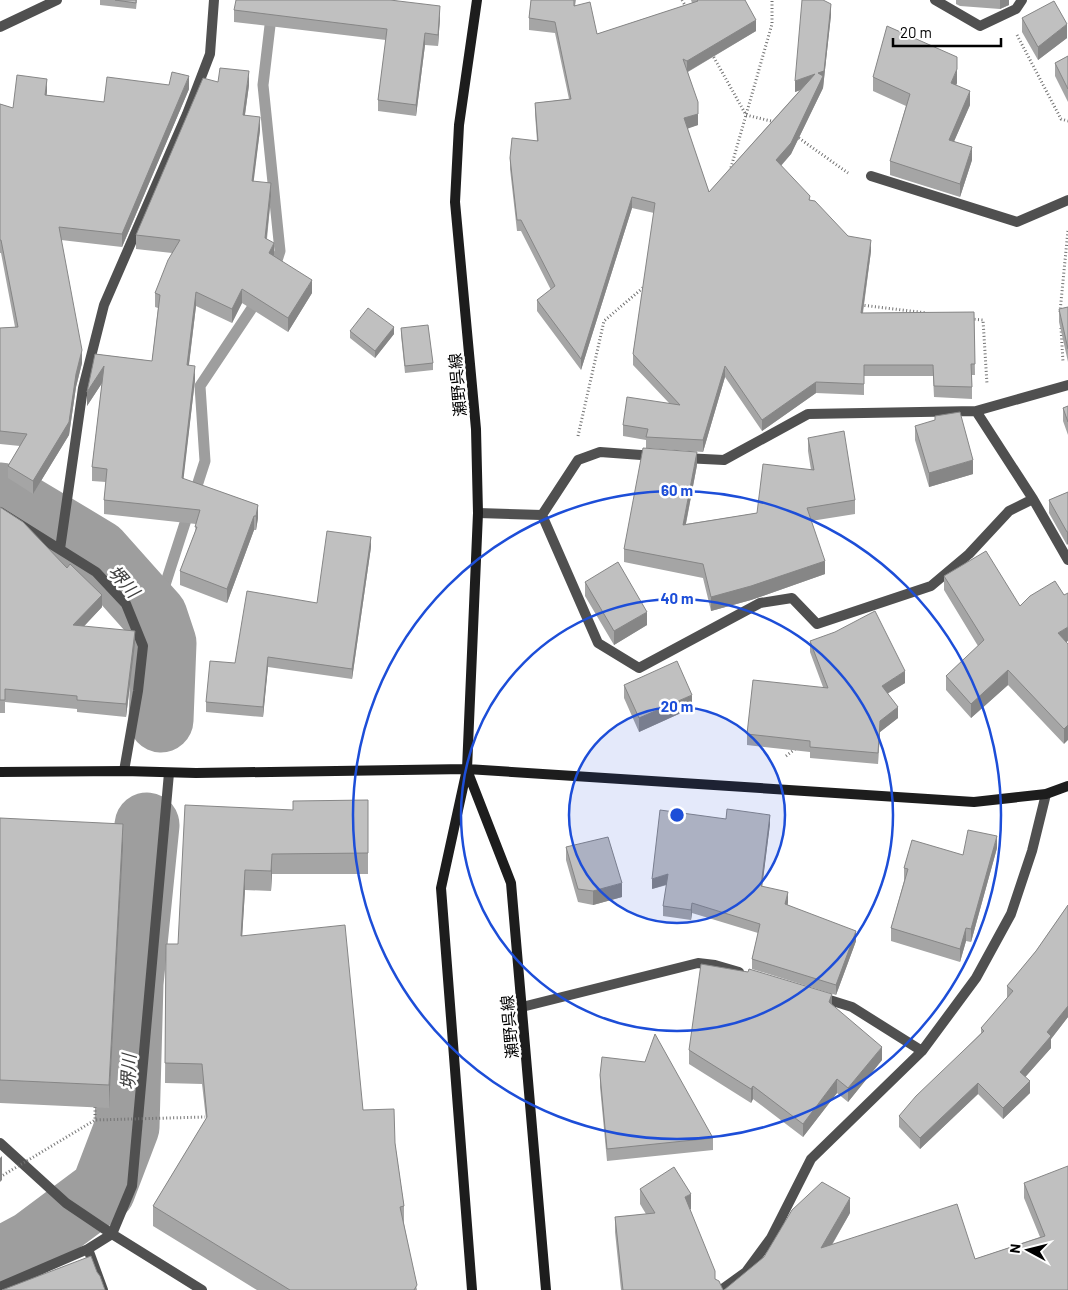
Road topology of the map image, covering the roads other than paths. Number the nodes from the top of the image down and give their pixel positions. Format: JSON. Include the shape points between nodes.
{"nodes":[{"id":1,"x":57,"y":0,"type":"edge"},
{"id":2,"x":214,"y":0,"type":"edge"},
{"id":3,"x":477,"y":0,"type":"edge"},
{"id":4,"x":935,"y":0,"type":"edge"},
{"id":5,"x":1022,"y":0,"type":"edge"},
{"id":6,"x":0,"y":27,"type":"edge"},
{"id":7,"x":871,"y":176,"type":"road end"},
{"id":8,"x":1068,"y":200,"type":"edge"},
{"id":9,"x":1066,"y":385,"type":"edge"},
{"id":10,"x":976,"y":411,"type":"junction"},
{"id":11,"x":1033,"y":499,"type":"junction"},
{"id":12,"x":0,"y":512,"type":"edge"},
{"id":13,"x":478,"y":513,"type":"junction"},
{"id":14,"x":542,"y":515,"type":"junction"},
{"id":15,"x":60,"y":546,"type":"junction"},
{"id":16,"x":1068,"y":560,"type":"edge"},
{"id":17,"x":467,"y":769,"type":"junction"},
{"id":18,"x":124,"y":771,"type":"junction"},
{"id":19,"x":0,"y":772,"type":"edge"},
{"id":20,"x":169,"y":773,"type":"junction"},
{"id":21,"x":1068,"y":786,"type":"edge"},
{"id":22,"x":1046,"y":794,"type":"junction"},
{"id":23,"x":752,"y":976,"type":"edge"},
{"id":24,"x":806,"y":993,"type":"edge"},
{"id":25,"x":522,"y":1007,"type":"junction"},
{"id":26,"x":922,"y":1051,"type":"junction"},
{"id":27,"x":0,"y":1143,"type":"edge"},
{"id":28,"x":112,"y":1234,"type":"junction"},
{"id":29,"x":88,"y":1249,"type":"junction"},
{"id":30,"x":0,"y":1288,"type":"edge"},
{"id":31,"x":103,"y":1290,"type":"edge"},
{"id":32,"x":202,"y":1290,"type":"edge"},
{"id":33,"x":472,"y":1290,"type":"edge"},
{"id":34,"x":546,"y":1290,"type":"edge"},
{"id":35,"x":721,"y":1290,"type":"edge"}],
"edges":[{"from":1,"to":6,"type":"street"},
{"from":2,"to":15,"type":"street","via":[[210,54],[104,306],[82,388]]},
{"from":3,"to":13,"type":"main road","name":"瀬野呉線","via":[[458,125],[454,202],[476,429]]},
{"from":4,"to":5,"type":"street","via":[[980,26],[1016,9]]},
{"from":7,"to":8,"type":"street","via":[[1017,222]]},
{"from":9,"to":10,"type":"street"},
{"from":10,"to":11,"type":"street"},
{"from":10,"to":14,"type":"street","via":[[808,414],[724,460],[600,452],[578,460]]},
{"from":11,"to":14,"type":"street","via":[[1009,511],[969,554],[931,586],[817,624],[792,598],[760,603],[639,668],[598,642]]},
{"from":11,"to":16,"type":"street"},
{"from":12,"to":15,"type":"street"},
{"from":13,"to":14,"type":"street"},
{"from":13,"to":17,"type":"main road","name":"瀬野呉線"},
{"from":15,"to":18,"type":"street","via":[[96,572],[126,604],[142,646]]},
{"from":17,"to":20,"type":"main road"},
{"from":17,"to":22,"type":"main road","via":[[974,802]]},
{"from":17,"to":25,"type":"main road","name":"瀬野呉線","via":[[511,883]]},
{"from":17,"to":33,"type":"main road","name":"瀬野呉線","via":[[441,888]]},
{"from":18,"to":19,"type":"main road"},
{"from":18,"to":20,"type":"main road"},
{"from":20,"to":28,"type":"street","via":[[132,1186]]},
{"from":21,"to":22,"type":"main road"},
{"from":22,"to":26,"type":"street","via":[[1032,851],[1011,914],[976,978]]},
{"from":23,"to":25,"type":"street","via":[[698,963]]},
{"from":24,"to":26,"type":"street","via":[[852,1007]]},
{"from":25,"to":34,"type":"main road","name":"瀬野呉線"},
{"from":26,"to":35,"type":"street","via":[[811,1159],[771,1238],[746,1272]]},
{"from":27,"to":28,"type":"street","via":[[66,1203]]},
{"from":28,"to":29,"type":"street"},
{"from":28,"to":32,"type":"street"},
{"from":29,"to":30,"type":"street"},
{"from":29,"to":31,"type":"street"}]}
